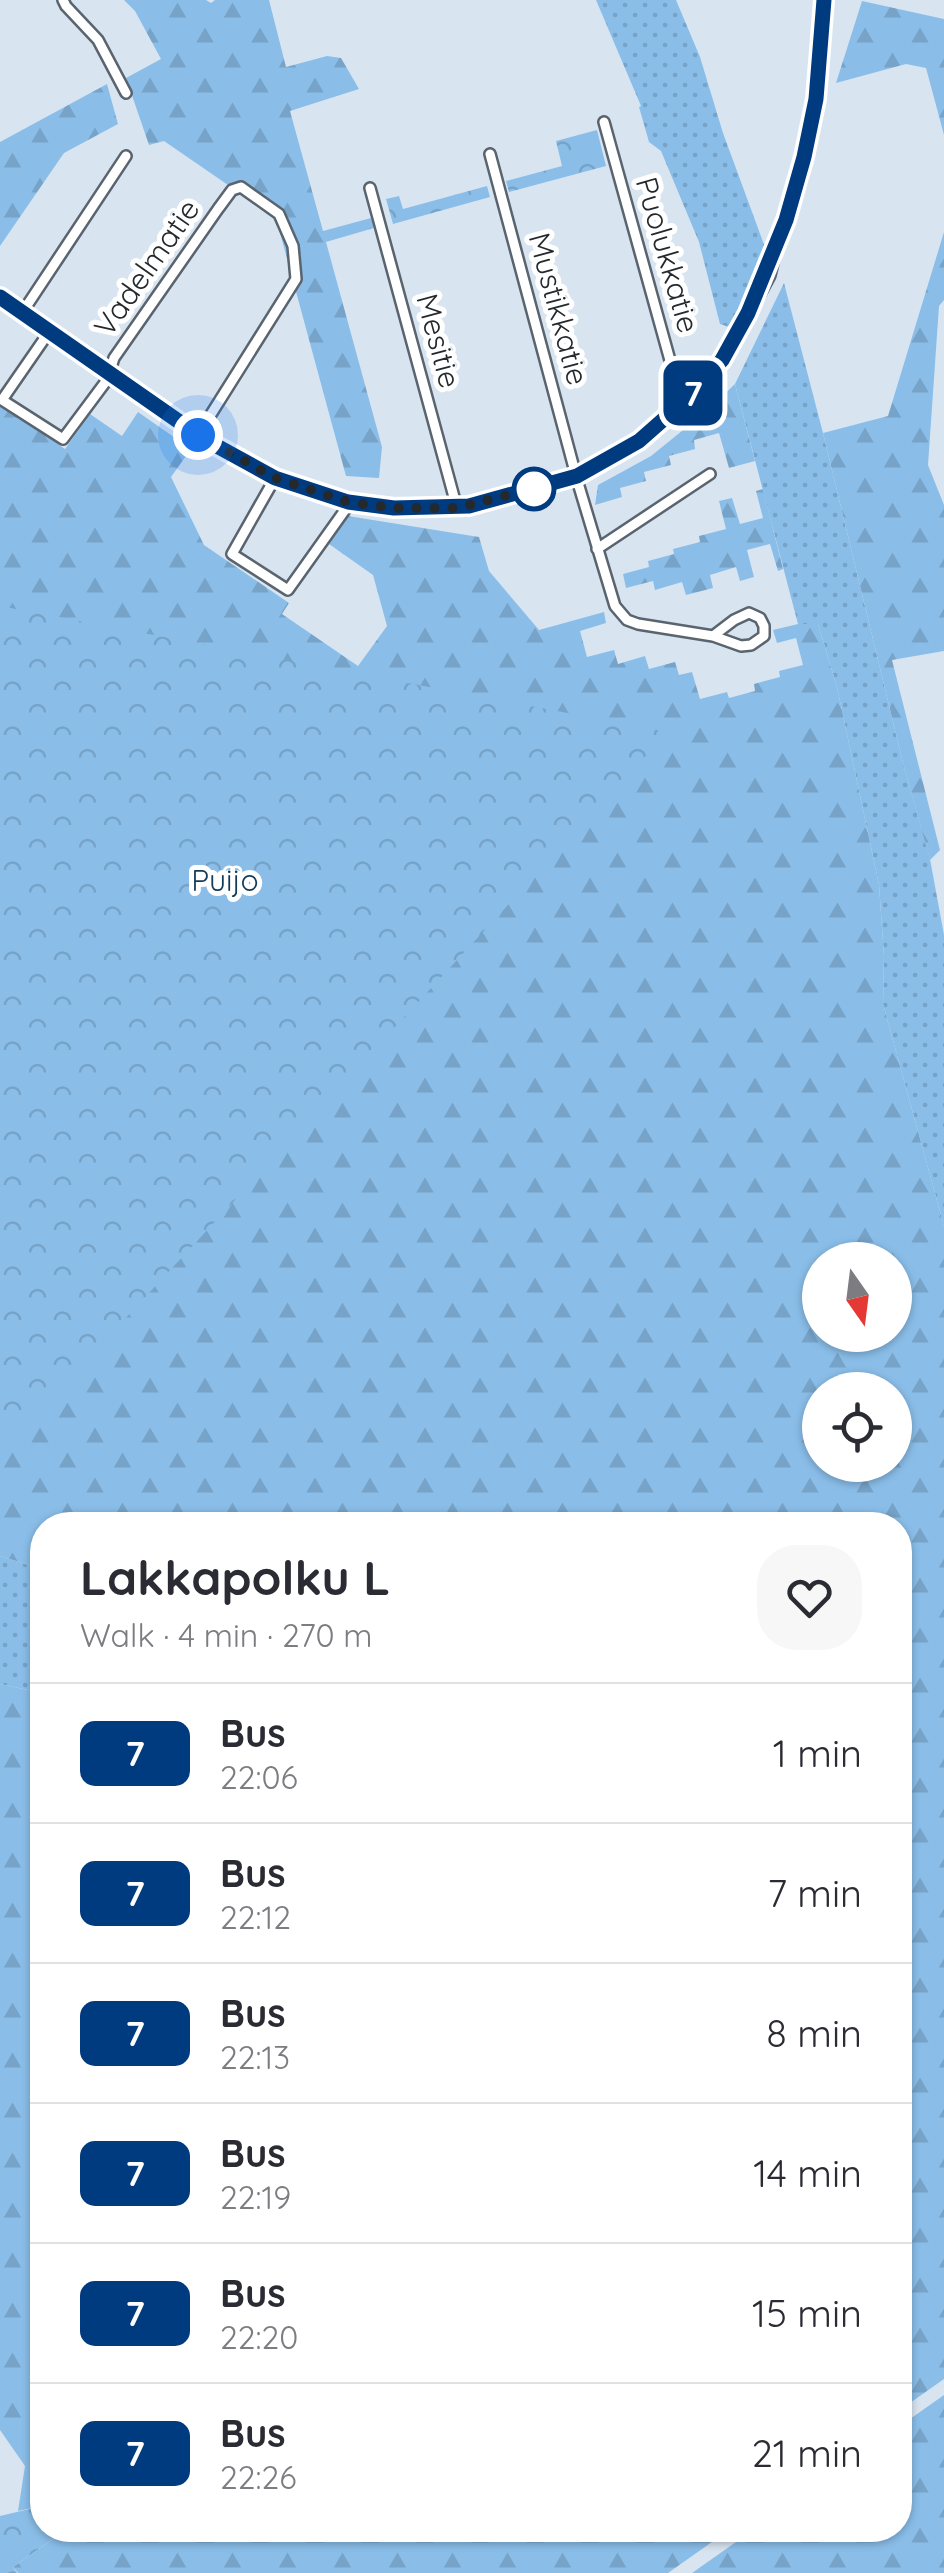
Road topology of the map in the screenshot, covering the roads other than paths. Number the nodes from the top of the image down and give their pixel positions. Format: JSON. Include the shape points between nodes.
{"nodes":[{"id":1,"x":63,"y":0,"type":"edge"},
{"id":2,"x":824,"y":0,"type":"edge"},
{"id":3,"x":126,"y":93,"type":"dead end"},
{"id":4,"x":604,"y":122,"type":"dead end"},
{"id":5,"x":490,"y":154,"type":"dead end"},
{"id":6,"x":126,"y":156,"type":"dead end"},
{"id":7,"x":370,"y":188,"type":"dead end"},
{"id":8,"x":0,"y":296,"type":"edge"},
{"id":9,"x":22,"y":312,"type":"junction"},
{"id":10,"x":49,"y":332,"type":"junction"},
{"id":11,"x":109,"y":372,"type":"junction"},
{"id":12,"x":690,"y":396,"type":"junction"},
{"id":13,"x":198,"y":435,"type":"junction"},
{"id":14,"x":710,"y":474,"type":"dead end"},
{"id":15,"x":577,"y":476,"type":"junction"},
{"id":16,"x":275,"y":478,"type":"junction"},
{"id":17,"x":348,"y":502,"type":"junction"},
{"id":18,"x":457,"y":508,"type":"junction"},
{"id":19,"x":598,"y":549,"type":"junction"},
{"id":20,"x":713,"y":636,"type":"junction"}],
"edges":[{"from":1,"to":3,"type":"street","via":[[98,40]]},
{"from":2,"to":12,"type":"street","via":[[812,121],[793,196],[757,296],[722,360]]},
{"from":4,"to":12,"type":"street","name":"Puolukkatie","via":[[676,382]]},
{"from":5,"to":15,"type":"street","name":"Mustikkatie"},
{"from":6,"to":9,"type":"street"},
{"from":7,"to":18,"type":"street","name":"Mesitie"},
{"from":8,"to":9,"type":"street"},
{"from":9,"to":10,"type":"street"},
{"from":10,"to":11,"type":"street"},
{"from":10,"to":11,"type":"street","via":[[2,400],[63,439]]},
{"from":11,"to":13,"type":"street"},
{"from":11,"to":13,"type":"street","name":"Vadelmatie","via":[[232,190],[241,187],[279,214],[293,246],[296,280]]},
{"from":12,"to":15,"type":"street","via":[[639,441]]},
{"from":13,"to":16,"type":"street"},
{"from":14,"to":19,"type":"street"},
{"from":15,"to":18,"type":"street"},
{"from":15,"to":19,"type":"street","name":"Mustikkatie"},
{"from":16,"to":17,"type":"street"},
{"from":16,"to":17,"type":"street","via":[[232,554],[288,590]]},
{"from":17,"to":18,"type":"street"},
{"from":19,"to":20,"type":"street","name":"Mustikkatie","via":[[614,606],[627,620]]},
{"from":20,"to":20,"type":"street","via":[[752,645],[764,636],[764,626],[757,616],[743,614]]}]}
